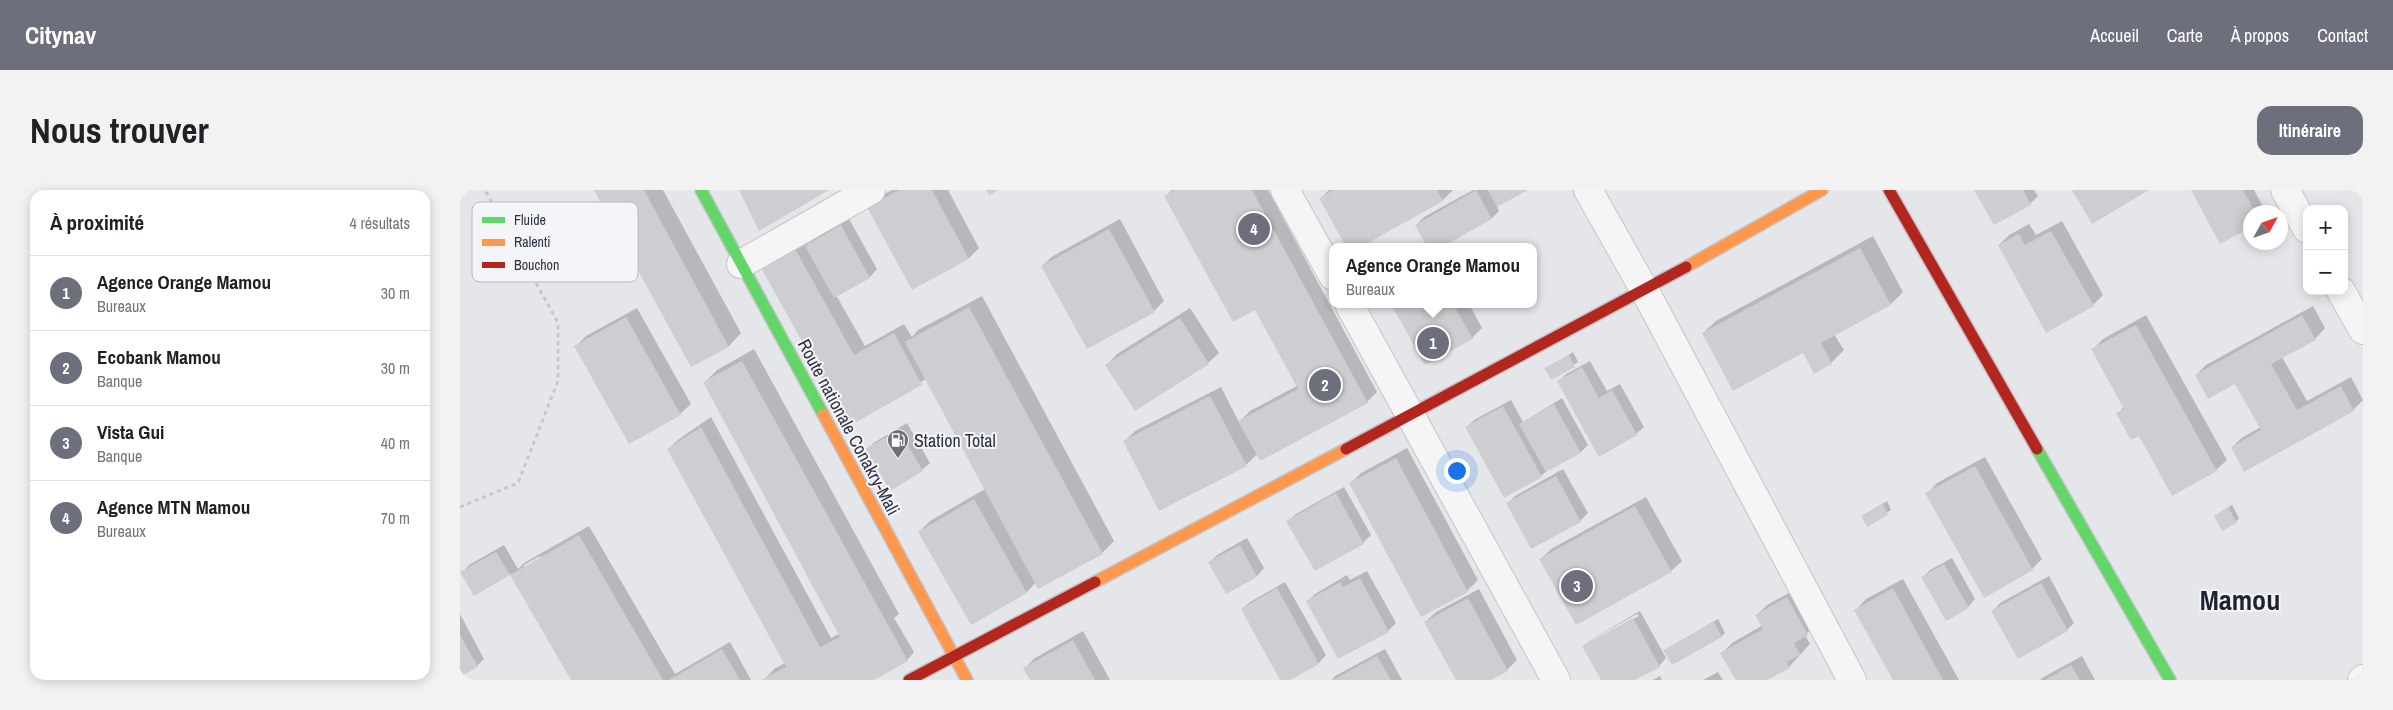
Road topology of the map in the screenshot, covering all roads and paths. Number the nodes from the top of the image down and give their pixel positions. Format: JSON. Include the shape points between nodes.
{"nodes":[{"id":1,"x":485,"y":190,"type":"edge"},
{"id":2,"x":701,"y":190,"type":"edge"},
{"id":3,"x":872,"y":190,"type":"edge"},
{"id":4,"x":1285,"y":190,"type":"edge"},
{"id":5,"x":1588,"y":190,"type":"edge"},
{"id":6,"x":1822,"y":190,"type":"edge"},
{"id":7,"x":1889,"y":190,"type":"edge"},
{"id":8,"x":2285,"y":190,"type":"edge"},
{"id":9,"x":492,"y":202,"type":"edge"},
{"id":10,"x":2303,"y":222,"type":"edge"},
{"id":11,"x":741,"y":264,"type":"junction"},
{"id":12,"x":1329,"y":269,"type":"edge"},
{"id":13,"x":535,"y":282,"type":"edge"},
{"id":14,"x":1644,"y":291,"type":"junction"},
{"id":15,"x":2343,"y":295,"type":"edge"},
{"id":16,"x":1351,"y":308,"type":"edge"},
{"id":17,"x":2363,"y":330,"type":"edge"},
{"id":18,"x":1411,"y":415,"type":"junction"},
{"id":19,"x":460,"y":507,"type":"edge"},
{"id":20,"x":953,"y":655,"type":"junction"},
{"id":21,"x":909,"y":680,"type":"edge"},
{"id":22,"x":966,"y":680,"type":"edge"},
{"id":23,"x":1556,"y":680,"type":"edge"},
{"id":24,"x":1852,"y":680,"type":"edge"},
{"id":25,"x":2170,"y":680,"type":"edge"}],
"edges":[{"from":1,"to":9,"type":"path"},
{"from":2,"to":11,"type":"main road","name":"Route nationale Conakry-Mali"},
{"from":3,"to":11,"type":"street"},
{"from":4,"to":12,"type":"street"},
{"from":5,"to":14,"type":"street"},
{"from":6,"to":14,"type":"main road"},
{"from":7,"to":25,"type":"main road"},
{"from":8,"to":10,"type":"street"},
{"from":11,"to":20,"type":"main road","name":"Route nationale Conakry-Mali"},
{"from":13,"to":19,"type":"path","via":[[558,323],[558,381],[518,483]]},
{"from":14,"to":18,"type":"main road"},
{"from":14,"to":24,"type":"street"},
{"from":15,"to":17,"type":"street"},
{"from":16,"to":18,"type":"street"},
{"from":18,"to":20,"type":"main road"},
{"from":18,"to":23,"type":"street"},
{"from":20,"to":21,"type":"main road"},
{"from":20,"to":22,"type":"main road","name":"Route nationale Conakry-Mali"}]}
